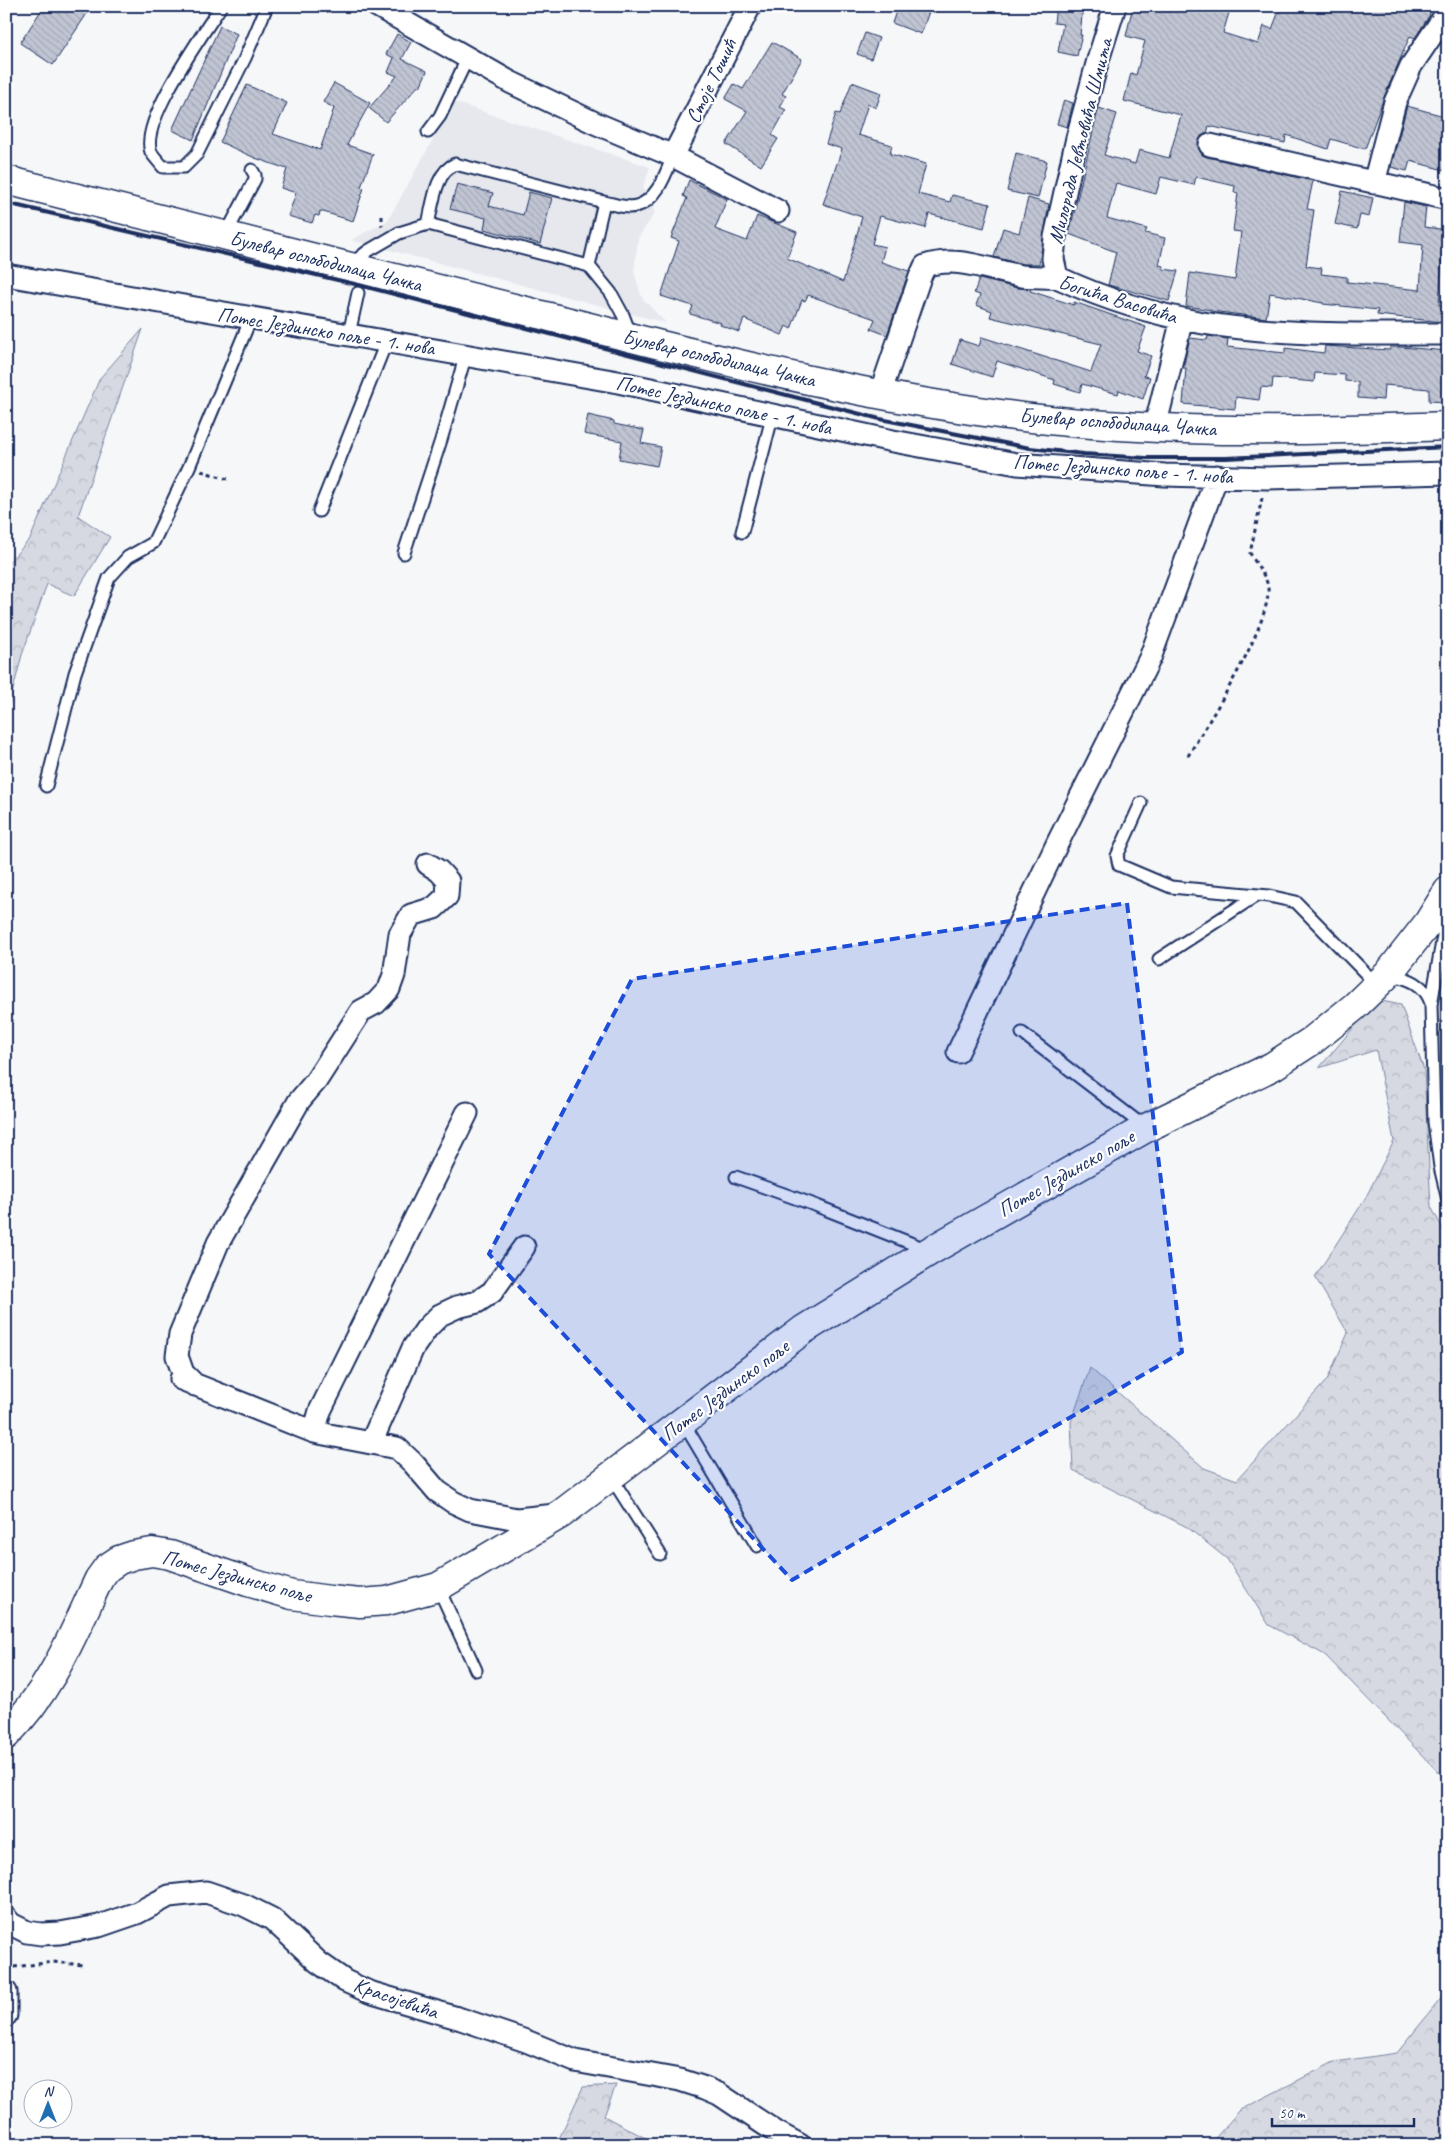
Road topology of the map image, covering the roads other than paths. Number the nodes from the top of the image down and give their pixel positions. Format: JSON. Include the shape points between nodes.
{"nodes":[{"id":1,"x":221,"y":6,"type":"edge"},
{"id":2,"x":267,"y":6,"type":"edge"},
{"id":3,"x":377,"y":6,"type":"edge"},
{"id":4,"x":750,"y":6,"type":"edge"},
{"id":5,"x":1115,"y":6,"type":"edge"},
{"id":6,"x":1448,"y":11,"type":"edge"},
{"id":7,"x":467,"y":59,"type":"junction"},
{"id":8,"x":428,"y":132,"type":"dead end"},
{"id":9,"x":1210,"y":145,"type":"dead end"},
{"id":10,"x":673,"y":156,"type":"junction"},
{"id":11,"x":252,"y":170,"type":"dead end"},
{"id":12,"x":6,"y":180,"type":"edge"},
{"id":13,"x":1374,"y":183,"type":"junction"},
{"id":14,"x":1448,"y":198,"type":"edge"},
{"id":15,"x":604,"y":202,"type":"junction"},
{"id":16,"x":778,"y":211,"type":"dead end"},
{"id":17,"x":428,"y":224,"type":"junction"},
{"id":18,"x":226,"y":236,"type":"junction"},
{"id":19,"x":348,"y":266,"type":"junction"},
{"id":20,"x":589,"y":266,"type":"junction"},
{"id":21,"x":6,"y":275,"type":"edge"},
{"id":22,"x":1057,"y":277,"type":"junction"},
{"id":23,"x":358,"y":293,"type":"dead end"},
{"id":24,"x":251,"y":318,"type":"junction"},
{"id":25,"x":1182,"y":319,"type":"junction"},
{"id":26,"x":349,"y":334,"type":"junction"},
{"id":27,"x":1448,"y":334,"type":"edge"},
{"id":28,"x":632,"y":338,"type":"junction"},
{"id":29,"x":387,"y":340,"type":"junction"},
{"id":30,"x":466,"y":354,"type":"junction"},
{"id":31,"x":880,"y":394,"type":"junction"},
{"id":32,"x":773,"y":414,"type":"junction"},
{"id":33,"x":1448,"y":426,"type":"edge"},
{"id":34,"x":1154,"y":427,"type":"junction"},
{"id":35,"x":1448,"y":473,"type":"edge"},
{"id":36,"x":1217,"y":476,"type":"junction"},
{"id":37,"x":319,"y":511,"type":"dead end"},
{"id":38,"x":742,"y":532,"type":"dead end"},
{"id":39,"x":404,"y":553,"type":"dead end"},
{"id":40,"x":46,"y":786,"type":"dead end"},
{"id":41,"x":1141,"y":803,"type":"dead end"},
{"id":42,"x":428,"y":864,"type":"dead end"},
{"id":43,"x":1448,"y":891,"type":"edge"},
{"id":44,"x":1257,"y":895,"type":"junction"},
{"id":45,"x":1448,"y":907,"type":"edge"},
{"id":46,"x":1159,"y":959,"type":"dead end"},
{"id":47,"x":1383,"y":979,"type":"junction"},
{"id":48,"x":1431,"y":1005,"type":"junction"},
{"id":49,"x":1022,"y":1033,"type":"dead end"},
{"id":50,"x":958,"y":1052,"type":"dead end"},
{"id":51,"x":467,"y":1113,"type":"dead end"},
{"id":52,"x":1146,"y":1128,"type":"junction"},
{"id":53,"x":736,"y":1176,"type":"dead end"},
{"id":54,"x":1448,"y":1200,"type":"edge"},
{"id":55,"x":524,"y":1247,"type":"dead end"},
{"id":56,"x":930,"y":1251,"type":"junction"},
{"id":57,"x":683,"y":1422,"type":"junction"},
{"id":58,"x":314,"y":1432,"type":"junction"},
{"id":59,"x":371,"y":1443,"type":"junction"},
{"id":60,"x":611,"y":1477,"type":"junction"},
{"id":61,"x":561,"y":1514,"type":"junction"},
{"id":62,"x":757,"y":1546,"type":"dead end"},
{"id":63,"x":660,"y":1554,"type":"dead end"},
{"id":64,"x":438,"y":1587,"type":"junction"},
{"id":65,"x":476,"y":1670,"type":"dead end"},
{"id":66,"x":6,"y":1735,"type":"edge"},
{"id":67,"x":6,"y":1918,"type":"edge"},
{"id":68,"x":6,"y":1992,"type":"edge"},
{"id":69,"x":6,"y":2015,"type":"edge"},
{"id":70,"x":800,"y":2145,"type":"edge"}],
"edges":[{"from":1,"to":2,"type":"lane","via":[[167,93],[152,128],[151,152],[163,168],[184,167],[197,154]]},
{"from":3,"to":7,"type":"street"},
{"from":4,"to":10,"type":"street","name":"Стоје Тошић"},
{"from":5,"to":22,"type":"street","name":"Милорада Јевтовића Шмита","via":[[1077,138],[1055,237],[1053,259]]},
{"from":6,"to":13,"type":"street","via":[[1411,66],[1395,102]]},
{"from":7,"to":8,"type":"lane","via":[[440,116]]},
{"from":7,"to":10,"type":"street","via":[[586,119]]},
{"from":9,"to":13,"type":"street"},
{"from":10,"to":15,"type":"lane","via":[[662,181],[647,200],[637,206],[624,207]]},
{"from":10,"to":16,"type":"street"},
{"from":11,"to":18,"type":"lane","via":[[255,179]]},
{"from":12,"to":18,"type":"main road","name":"Булевар ослободилаца Чачка"},
{"from":13,"to":14,"type":"street"},
{"from":15,"to":17,"type":"lane","via":[[454,164],[444,172],[439,183]]},
{"from":15,"to":20,"type":"lane"},
{"from":17,"to":19,"type":"lane","via":[[399,232]]},
{"from":17,"to":20,"type":"lane"},
{"from":18,"to":19,"type":"main road","name":"Булевар ослободилаца Чачка"},
{"from":19,"to":28,"type":"main road","name":"Булевар ослободилаца Чачка"},
{"from":20,"to":28,"type":"lane","via":[[611,293]]},
{"from":21,"to":24,"type":"street","name":"Потес Јездинско поље - 1. нова"},
{"from":22,"to":25,"type":"street","name":"Богића Васовића","via":[[1091,293]]},
{"from":22,"to":31,"type":"street","name":"Богића Васовића","via":[[1033,278],[960,262],[944,261],[926,266]]},
{"from":23,"to":26,"type":"lane"},
{"from":24,"to":26,"type":"street","name":"Потес Јездинско поље - 1. нова"},
{"from":24,"to":40,"type":"lane","via":[[189,467],[153,543],[128,557],[109,578],[75,673]]},
{"from":25,"to":27,"type":"street","name":"Богића Васовића","via":[[1274,331]]},
{"from":25,"to":34,"type":"street"},
{"from":26,"to":29,"type":"street","name":"Потес Јездинско поље - 1. нова"},
{"from":28,"to":31,"type":"main road","name":"Булевар ослободилаца Чачка"},
{"from":29,"to":30,"type":"street","name":"Потес Јездинско поље - 1. нова"},
{"from":29,"to":37,"type":"lane"},
{"from":30,"to":32,"type":"street","name":"Потес Јездинско поље - 1. нова"},
{"from":30,"to":39,"type":"lane"},
{"from":31,"to":34,"type":"main road","name":"Булевар ослободилаца Чачка","via":[[1044,420]]},
{"from":32,"to":36,"type":"street","name":"Потес Јездинско поље - 1. нова","via":[[1017,464]]},
{"from":32,"to":38,"type":"lane"},
{"from":33,"to":34,"type":"main road","name":"Булевар ослободилаца Чачка","via":[[1291,430]]},
{"from":35,"to":36,"type":"street","name":"Потес Јездинско поље - 1. нова","via":[[1267,478]]},
{"from":36,"to":50,"type":"street","via":[[1150,658]]},
{"from":41,"to":44,"type":"lane","via":[[1117,856],[1119,865],[1171,887]]},
{"from":42,"to":58,"type":"street","via":[[448,881],[447,896],[434,908],[411,915],[400,934],[389,989],[376,1003],[361,1011],[300,1101],[218,1243],[180,1334],[177,1356],[185,1381]]},
{"from":43,"to":47,"type":"main road","name":"Потес Јездинско поље","via":[[1428,923]]},
{"from":44,"to":46,"type":"lane"},
{"from":44,"to":47,"type":"lane","via":[[1296,902]]},
{"from":45,"to":48,"type":"lane"},
{"from":47,"to":48,"type":"lane","via":[[1417,983],[1426,992]]},
{"from":47,"to":52,"type":"main road","name":"Потес Јездинско поље","via":[[1312,1040],[1273,1066]]},
{"from":48,"to":54,"type":"lane","via":[[1434,1122]]},
{"from":49,"to":52,"type":"lane"},
{"from":51,"to":58,"type":"street","via":[[320,1411]]},
{"from":52,"to":56,"type":"main road","name":"Потес Јездинско поље"},
{"from":53,"to":56,"type":"lane"},
{"from":55,"to":59,"type":"street","via":[[492,1292],[477,1302],[440,1315],[427,1328],[412,1348]]},
{"from":56,"to":57,"type":"main road","name":"Потес Јездинско поље","via":[[803,1330]]},
{"from":57,"to":60,"type":"main road","name":"Потес Јездинско поље"},
{"from":57,"to":62,"type":"lane"},
{"from":58,"to":59,"type":"street"},
{"from":59,"to":61,"type":"street","via":[[397,1448],[437,1491],[470,1510],[517,1519]]},
{"from":60,"to":61,"type":"main road","name":"Потес Јездинско поље"},
{"from":60,"to":63,"type":"lane"},
{"from":61,"to":64,"type":"main road","name":"Потес Јездинско поље"},
{"from":64,"to":65,"type":"lane"},
{"from":64,"to":66,"type":"main road","name":"Потес Јездинско поље","via":[[387,1602],[360,1603],[292,1595],[170,1555],[152,1552],[126,1557],[107,1568],[99,1579],[52,1678],[25,1716]]},
{"from":67,"to":70,"type":"street","name":"Красојевића","via":[[27,1932],[60,1933],[109,1923],[169,1896],[206,1892],[272,1919],[318,1962],[345,1981],[369,1992],[461,2019],[575,2060],[680,2080],[705,2088],[720,2094]]},
{"from":68,"to":69,"type":"street"}]}
